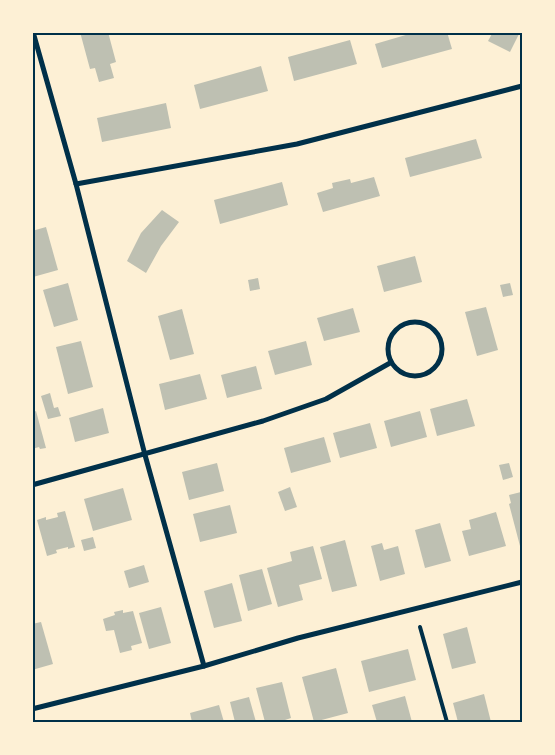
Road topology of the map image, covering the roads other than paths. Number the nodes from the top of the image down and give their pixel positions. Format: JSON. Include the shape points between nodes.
{"nodes":[{"id":1,"x":33,"y":32,"type":"edge"},
{"id":2,"x":522,"y":86,"type":"edge"},
{"id":3,"x":76,"y":184,"type":"junction"},
{"id":4,"x":390,"y":363,"type":"junction"},
{"id":5,"x":145,"y":455,"type":"junction"},
{"id":6,"x":32,"y":485,"type":"edge"},
{"id":7,"x":522,"y":582,"type":"edge"},
{"id":8,"x":420,"y":627,"type":"dead end"},
{"id":9,"x":204,"y":666,"type":"junction"},
{"id":10,"x":32,"y":710,"type":"edge"},
{"id":11,"x":447,"y":722,"type":"edge"}],
"edges":[{"from":1,"to":3,"type":"street"},
{"from":2,"to":3,"type":"street","via":[[298,144]]},
{"from":3,"to":5,"type":"street"},
{"from":4,"to":4,"type":"street","via":[[406,376],[427,374],[441,359],[440,338],[425,323],[403,324],[388,340]]},
{"from":4,"to":5,"type":"street","via":[[326,399]]},
{"from":5,"to":6,"type":"street"},
{"from":5,"to":9,"type":"street"},
{"from":7,"to":9,"type":"street","via":[[298,638]]},
{"from":8,"to":11,"type":"lane"},
{"from":9,"to":10,"type":"street"}]}
